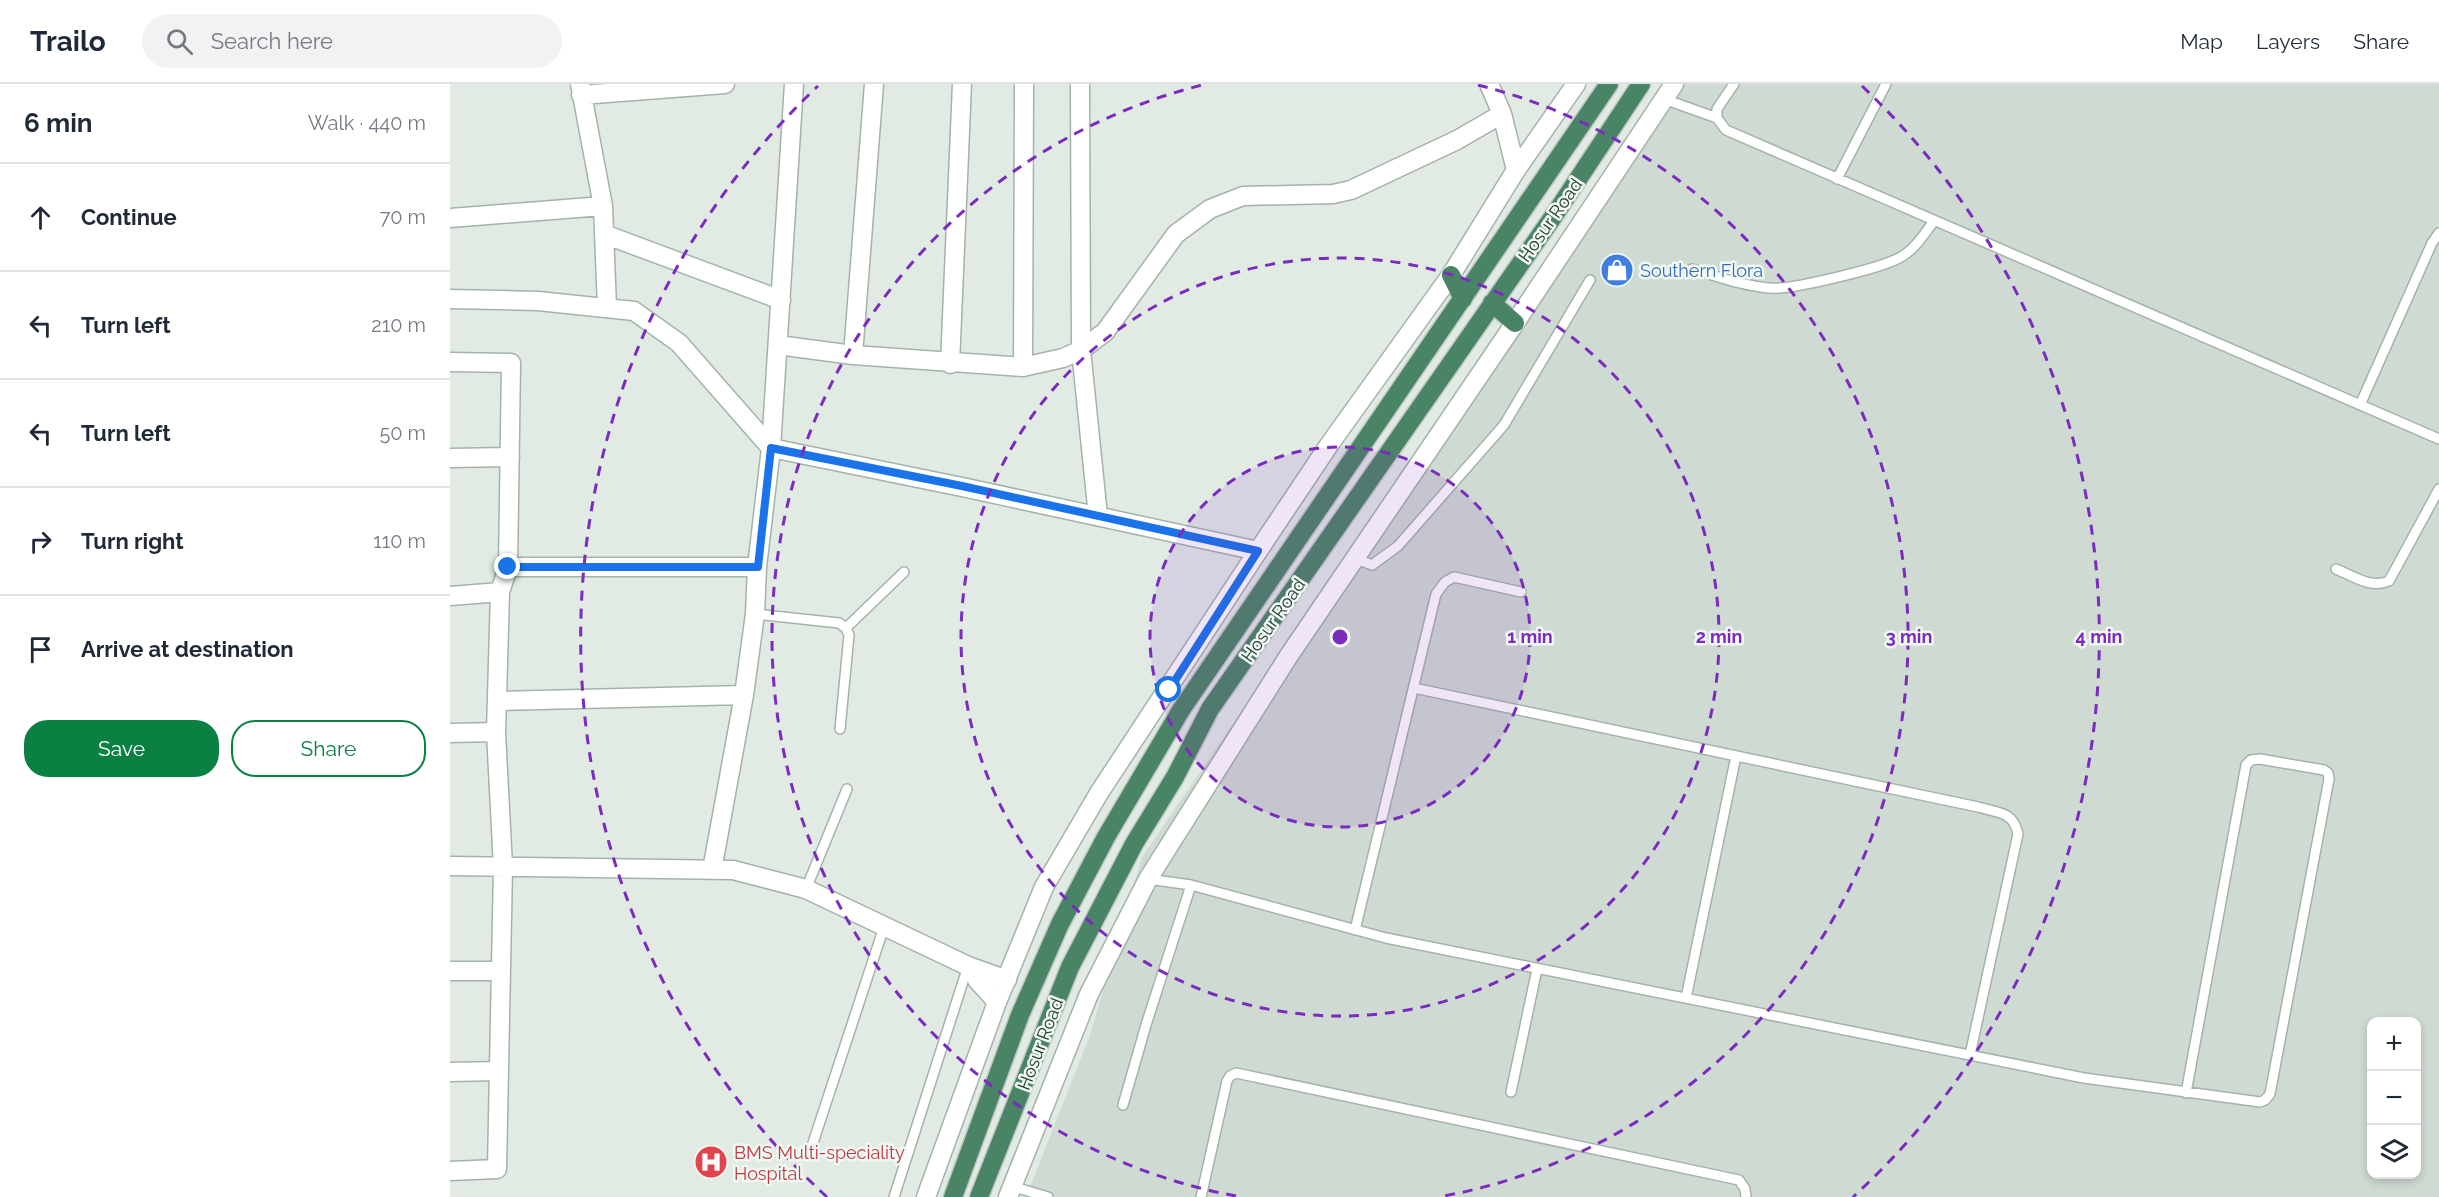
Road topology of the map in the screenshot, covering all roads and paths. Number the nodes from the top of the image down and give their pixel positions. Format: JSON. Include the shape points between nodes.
{"nodes":[{"id":1,"x":716,"y":84,"type":"edge"},
{"id":2,"x":725,"y":84,"type":"edge"},
{"id":3,"x":794,"y":84,"type":"edge"},
{"id":4,"x":874,"y":84,"type":"edge"},
{"id":5,"x":962,"y":84,"type":"edge"},
{"id":6,"x":1024,"y":84,"type":"edge"},
{"id":7,"x":1080,"y":84,"type":"edge"},
{"id":8,"x":1489,"y":84,"type":"edge"},
{"id":9,"x":1576,"y":84,"type":"edge"},
{"id":10,"x":1609,"y":84,"type":"edge"},
{"id":11,"x":1641,"y":84,"type":"edge"},
{"id":12,"x":1734,"y":84,"type":"edge"},
{"id":13,"x":1886,"y":84,"type":"edge"},
{"id":14,"x":580,"y":90,"type":"edge"},
{"id":15,"x":1669,"y":92,"type":"edge"},
{"id":16,"x":1502,"y":114,"type":"junction"},
{"id":17,"x":1716,"y":118,"type":"junction"},
{"id":18,"x":1516,"y":170,"type":"junction"},
{"id":19,"x":1837,"y":179,"type":"junction"},
{"id":20,"x":603,"y":206,"type":"junction"},
{"id":21,"x":450,"y":218,"type":"edge"},
{"id":22,"x":1934,"y":221,"type":"junction"},
{"id":23,"x":2439,"y":233,"type":"edge"},
{"id":24,"x":604,"y":234,"type":"junction"},
{"id":25,"x":1692,"y":269,"type":"dead end"},
{"id":26,"x":1451,"y":274,"type":"junction"},
{"id":27,"x":1590,"y":280,"type":"dead end"},
{"id":28,"x":450,"y":299,"type":"edge"},
{"id":29,"x":1463,"y":299,"type":"junction"},
{"id":30,"x":781,"y":300,"type":"junction"},
{"id":31,"x":1491,"y":303,"type":"junction"},
{"id":32,"x":607,"y":308,"type":"junction"},
{"id":33,"x":1515,"y":323,"type":"junction"},
{"id":34,"x":778,"y":345,"type":"junction"},
{"id":35,"x":1081,"y":350,"type":"junction"},
{"id":36,"x":853,"y":355,"type":"junction"},
{"id":37,"x":450,"y":362,"type":"edge"},
{"id":38,"x":950,"y":364,"type":"junction"},
{"id":39,"x":1023,"y":367,"type":"junction"},
{"id":40,"x":2360,"y":405,"type":"junction"},
{"id":41,"x":2439,"y":439,"type":"edge"},
{"id":42,"x":771,"y":448,"type":"junction"},
{"id":43,"x":510,"y":457,"type":"junction"},
{"id":44,"x":450,"y":458,"type":"edge"},
{"id":45,"x":2439,"y":489,"type":"edge"},
{"id":46,"x":1098,"y":516,"type":"junction"},
{"id":47,"x":1258,"y":551,"type":"junction"},
{"id":48,"x":1354,"y":558,"type":"junction"},
{"id":49,"x":508,"y":567,"type":"junction"},
{"id":50,"x":758,"y":567,"type":"junction"},
{"id":51,"x":2336,"y":569,"type":"dead end"},
{"id":52,"x":904,"y":572,"type":"dead end"},
{"id":53,"x":500,"y":592,"type":"junction"},
{"id":54,"x":1521,"y":592,"type":"dead end"},
{"id":55,"x":450,"y":596,"type":"edge"},
{"id":56,"x":755,"y":614,"type":"junction"},
{"id":57,"x":846,"y":628,"type":"junction"},
{"id":58,"x":1413,"y":688,"type":"junction"},
{"id":59,"x":744,"y":695,"type":"junction"},
{"id":60,"x":497,"y":701,"type":"junction"},
{"id":61,"x":840,"y":729,"type":"dead end"},
{"id":62,"x":496,"y":732,"type":"junction"},
{"id":63,"x":450,"y":733,"type":"edge"},
{"id":64,"x":1736,"y":756,"type":"junction"},
{"id":65,"x":848,"y":789,"type":"dead end"},
{"id":66,"x":450,"y":866,"type":"edge"},
{"id":67,"x":503,"y":867,"type":"junction"},
{"id":68,"x":712,"y":870,"type":"junction"},
{"id":69,"x":1148,"y":879,"type":"junction"},
{"id":70,"x":1191,"y":885,"type":"junction"},
{"id":71,"x":806,"y":889,"type":"junction"},
{"id":72,"x":884,"y":927,"type":"junction"},
{"id":73,"x":1355,"y":930,"type":"junction"},
{"id":74,"x":970,"y":967,"type":"junction"},
{"id":75,"x":1537,"y":969,"type":"junction"},
{"id":76,"x":450,"y":971,"type":"edge"},
{"id":77,"x":501,"y":971,"type":"junction"},
{"id":78,"x":1006,"y":980,"type":"junction"},
{"id":79,"x":1686,"y":998,"type":"junction"},
{"id":80,"x":997,"y":1002,"type":"junction"},
{"id":81,"x":1970,"y":1055,"type":"junction"},
{"id":82,"x":499,"y":1071,"type":"junction"},
{"id":83,"x":450,"y":1072,"type":"edge"},
{"id":84,"x":1511,"y":1092,"type":"dead end"},
{"id":85,"x":2186,"y":1093,"type":"junction"},
{"id":86,"x":1123,"y":1105,"type":"dead end"},
{"id":87,"x":809,"y":1155,"type":"dead end"},
{"id":88,"x":450,"y":1171,"type":"edge"},
{"id":89,"x":1010,"y":1192,"type":"edge"},
{"id":90,"x":894,"y":1197,"type":"edge"},
{"id":91,"x":926,"y":1197,"type":"edge"},
{"id":92,"x":953,"y":1197,"type":"edge"},
{"id":93,"x":979,"y":1197,"type":"edge"},
{"id":94,"x":1048,"y":1197,"type":"edge"},
{"id":95,"x":1201,"y":1197,"type":"edge"},
{"id":96,"x":1746,"y":1197,"type":"edge"}],
"edges":[{"from":1,"to":2,"type":"street"},
{"from":1,"to":14,"type":"street"},
{"from":3,"to":30,"type":"street"},
{"from":4,"to":36,"type":"street"},
{"from":5,"to":38,"type":"street"},
{"from":6,"to":39,"type":"street"},
{"from":7,"to":35,"type":"street"},
{"from":8,"to":16,"type":"street"},
{"from":9,"to":18,"type":"street"},
{"from":10,"to":29,"type":"highway","name":"Hosur Road"},
{"from":11,"to":31,"type":"highway","name":"Hosur Road"},
{"from":12,"to":17,"type":"lane","via":[[1717,109]]},
{"from":13,"to":19,"type":"lane"},
{"from":14,"to":20,"type":"street"},
{"from":15,"to":17,"type":"lane"},
{"from":15,"to":33,"type":"street"},
{"from":16,"to":18,"type":"street"},
{"from":16,"to":35,"type":"street","via":[[1352,190],[1243,196],[1210,209],[1176,234],[1106,332]]},
{"from":17,"to":19,"type":"lane","via":[[1726,130]]},
{"from":18,"to":26,"type":"street"},
{"from":19,"to":22,"type":"lane"},
{"from":20,"to":21,"type":"street"},
{"from":20,"to":24,"type":"street"},
{"from":22,"to":25,"type":"lane","via":[[1900,258],[1874,268],[1792,286],[1771,289]]},
{"from":22,"to":40,"type":"lane"},
{"from":23,"to":40,"type":"lane"},
{"from":24,"to":30,"type":"street"},
{"from":24,"to":32,"type":"street"},
{"from":26,"to":29,"type":"highway"},
{"from":26,"to":47,"type":"street"},
{"from":27,"to":48,"type":"lane","via":[[1504,425],[1398,546],[1372,565]]},
{"from":28,"to":32,"type":"street","via":[[538,301]]},
{"from":29,"to":92,"type":"highway","name":"Hosur Road","via":[[1181,710],[1106,837],[1060,924],[1020,1015]]},
{"from":30,"to":34,"type":"street"},
{"from":31,"to":33,"type":"highway"},
{"from":31,"to":93,"type":"highway","name":"Hosur Road","via":[[1210,709],[1070,967]]},
{"from":32,"to":42,"type":"street","via":[[634,311],[680,343]]},
{"from":33,"to":48,"type":"street"},
{"from":34,"to":36,"type":"street"},
{"from":34,"to":42,"type":"street"},
{"from":35,"to":39,"type":"street"},
{"from":35,"to":46,"type":"street"},
{"from":36,"to":38,"type":"street"},
{"from":37,"to":43,"type":"street","via":[[511,363]]},
{"from":38,"to":39,"type":"street"},
{"from":40,"to":41,"type":"lane"},
{"from":42,"to":46,"type":"street"},
{"from":42,"to":50,"type":"street"},
{"from":43,"to":44,"type":"street"},
{"from":43,"to":49,"type":"street"},
{"from":45,"to":51,"type":"lane","via":[[2389,581],[2372,584]]},
{"from":46,"to":47,"type":"street"},
{"from":47,"to":78,"type":"street","via":[[1055,868]]},
{"from":48,"to":69,"type":"street"},
{"from":49,"to":50,"type":"street"},
{"from":49,"to":53,"type":"street"},
{"from":50,"to":56,"type":"street"},
{"from":52,"to":57,"type":"lane"},
{"from":53,"to":55,"type":"street"},
{"from":53,"to":60,"type":"street"},
{"from":54,"to":58,"type":"lane","via":[[1454,578],[1444,582],[1436,594]]},
{"from":56,"to":57,"type":"lane","via":[[839,623]]},
{"from":56,"to":59,"type":"street"},
{"from":57,"to":61,"type":"lane","via":[[849,635]]},
{"from":58,"to":64,"type":"lane"},
{"from":58,"to":73,"type":"lane"},
{"from":59,"to":60,"type":"street"},
{"from":59,"to":68,"type":"street"},
{"from":60,"to":62,"type":"street"},
{"from":62,"to":63,"type":"street"},
{"from":62,"to":67,"type":"street"},
{"from":64,"to":79,"type":"lane"},
{"from":64,"to":81,"type":"lane","via":[[2010,816],[2018,834]]},
{"from":65,"to":71,"type":"lane"},
{"from":66,"to":67,"type":"street"},
{"from":67,"to":68,"type":"street"},
{"from":67,"to":77,"type":"street"},
{"from":68,"to":71,"type":"street","via":[[732,870]]},
{"from":69,"to":70,"type":"lane"},
{"from":69,"to":89,"type":"street","via":[[1089,994]]},
{"from":70,"to":73,"type":"lane"},
{"from":70,"to":86,"type":"lane"},
{"from":71,"to":72,"type":"street"},
{"from":72,"to":74,"type":"street"},
{"from":72,"to":87,"type":"lane"},
{"from":73,"to":75,"type":"lane"},
{"from":74,"to":78,"type":"street"},
{"from":74,"to":80,"type":"street"},
{"from":74,"to":90,"type":"lane"},
{"from":75,"to":79,"type":"lane"},
{"from":75,"to":84,"type":"lane"},
{"from":76,"to":77,"type":"street"},
{"from":77,"to":82,"type":"street"},
{"from":78,"to":80,"type":"street"},
{"from":79,"to":81,"type":"lane"},
{"from":80,"to":91,"type":"street"},
{"from":81,"to":85,"type":"lane"},
{"from":82,"to":83,"type":"street"},
{"from":82,"to":88,"type":"street","via":[[497,1170]]},
{"from":85,"to":85,"type":"lane","via":[[2246,765],[2260,759],[2324,770],[2329,779],[2270,1094],[2260,1102]]},
{"from":89,"to":94,"type":"lane"},
{"from":95,"to":96,"type":"lane","via":[[1227,1081],[1236,1073],[1739,1180]]}]}
